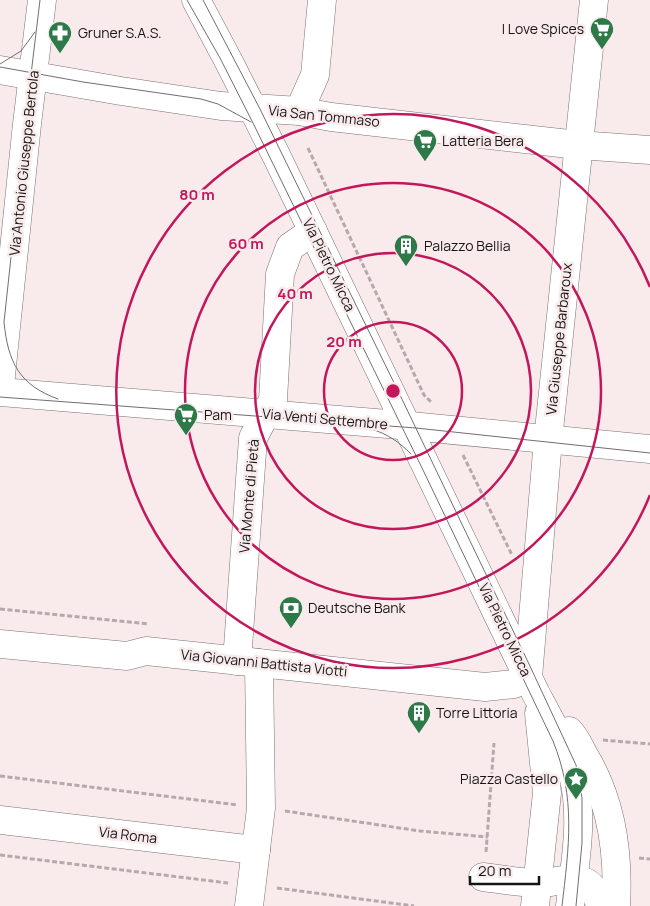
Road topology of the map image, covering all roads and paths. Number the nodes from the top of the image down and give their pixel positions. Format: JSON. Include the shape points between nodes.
{"nodes":[{"id":1,"x":42,"y":0,"type":"edge"},
{"id":2,"x":196,"y":0,"type":"edge"},
{"id":3,"x":322,"y":0,"type":"edge"},
{"id":4,"x":594,"y":0,"type":"edge"},
{"id":5,"x":0,"y":70,"type":"edge"},
{"id":6,"x":33,"y":75,"type":"junction"},
{"id":7,"x":252,"y":108,"type":"junction"},
{"id":8,"x":299,"y":111,"type":"junction"},
{"id":9,"x":578,"y":145,"type":"junction"},
{"id":10,"x":308,"y":148,"type":"dead end"},
{"id":11,"x":650,"y":150,"type":"edge"},
{"id":12,"x":313,"y":230,"type":"junction"},
{"id":13,"x":0,"y":385,"type":"edge"},
{"id":14,"x":0,"y":392,"type":"edge"},
{"id":15,"x":435,"y":406,"type":"dead end"},
{"id":16,"x":266,"y":414,"type":"junction"},
{"id":17,"x":408,"y":426,"type":"junction"},
{"id":18,"x":548,"y":440,"type":"junction"},
{"id":19,"x":650,"y":449,"type":"edge"},
{"id":20,"x":462,"y":452,"type":"dead end"},
{"id":21,"x":512,"y":556,"type":"dead end"},
{"id":22,"x":0,"y":609,"type":"edge"},
{"id":23,"x":158,"y":625,"type":"dead end"},
{"id":24,"x":0,"y":644,"type":"edge"},
{"id":25,"x":248,"y":662,"type":"junction"},
{"id":26,"x":532,"y":686,"type":"junction"},
{"id":27,"x":494,"y":743,"type":"dead end"},
{"id":28,"x":0,"y":776,"type":"edge"},
{"id":29,"x":244,"y":806,"type":"dead end"},
{"id":30,"x":284,"y":811,"type":"dead end"},
{"id":31,"x":0,"y":820,"type":"edge"},
{"id":32,"x":488,"y":837,"type":"junction"},
{"id":33,"x":256,"y":850,"type":"junction"},
{"id":34,"x":0,"y":856,"type":"edge"},
{"id":35,"x":484,"y":867,"type":"joint"},
{"id":36,"x":573,"y":879,"type":"junction"},
{"id":37,"x":230,"y":883,"type":"dead end"},
{"id":38,"x":276,"y":888,"type":"dead end"},
{"id":39,"x":537,"y":895,"type":"edge"},
{"id":40,"x":249,"y":906,"type":"edge"},
{"id":41,"x":414,"y":906,"type":"edge"},
{"id":42,"x":570,"y":906,"type":"edge"},
{"id":43,"x":600,"y":906,"type":"edge"},
{"id":44,"x":616,"y":906,"type":"edge"}],
"edges":[{"from":1,"to":6,"type":"street","name":"Via Antonio Giuseppe Bertola"},
{"from":2,"to":7,"type":"street","name":"Via Pietro Micca"},
{"from":3,"to":8,"type":"street","via":[[315,75]]},
{"from":4,"to":9,"type":"street","name":"Via Giuseppe Barbaroux"},
{"from":5,"to":6,"type":"street","name":"Via San Tommaso"},
{"from":6,"to":7,"type":"street","name":"Via San Tommaso","via":[[221,106]]},
{"from":6,"to":13,"type":"street","name":"Via Antonio Giuseppe Bertola"},
{"from":7,"to":8,"type":"street","name":"Via San Tommaso"},
{"from":7,"to":12,"type":"street","name":"Via Pietro Micca"},
{"from":8,"to":9,"type":"street","name":"Via San Tommaso"},
{"from":9,"to":11,"type":"street","name":"Via San Tommaso"},
{"from":9,"to":18,"type":"street","name":"Via Giuseppe Barbaroux"},
{"from":10,"to":15,"type":"path","via":[[424,395]]},
{"from":12,"to":16,"type":"street","name":"Via Monte di Pietà","via":[[290,247],[280,274],[273,400]]},
{"from":12,"to":17,"type":"street","name":"Via Pietro Micca"},
{"from":14,"to":16,"type":"street","name":"Via Venti Settembre"},
{"from":16,"to":17,"type":"street","name":"Via Venti Settembre"},
{"from":16,"to":25,"type":"street","name":"Via Monte di Pietà","via":[[253,438]]},
{"from":17,"to":18,"type":"street","name":"Via Venti Settembre"},
{"from":17,"to":26,"type":"street","name":"Via Pietro Micca"},
{"from":18,"to":19,"type":"street","name":"Via Venti Settembre"},
{"from":18,"to":26,"type":"street","name":"Via Giuseppe Barbaroux"},
{"from":20,"to":21,"type":"path"},
{"from":22,"to":23,"type":"path"},
{"from":24,"to":25,"type":"street","name":"Via Giovanni Battista Viotti","via":[[127,656],[146,651]]},
{"from":25,"to":26,"type":"street","name":"Via Giovanni Battista Viotti","via":[[485,686]]},
{"from":25,"to":33,"type":"street","name":"Via Monte di Pietà","via":[[261,808]]},
{"from":26,"to":36,"type":"street","via":[[560,741],[573,777],[577,832]]},
{"from":26,"to":39,"type":"street","via":[[547,793]]},
{"from":26,"to":44,"type":"street","via":[[574,736],[601,788],[614,843]]},
{"from":27,"to":32,"type":"path"},
{"from":28,"to":29,"type":"path"},
{"from":30,"to":32,"type":"path","via":[[420,831]]},
{"from":31,"to":33,"type":"street","name":"Via Roma"},
{"from":32,"to":35,"type":"path"},
{"from":33,"to":40,"type":"street","name":"Via Monte di Pietà"},
{"from":34,"to":37,"type":"path"},
{"from":35,"to":39,"type":"street"},
{"from":36,"to":39,"type":"street"},
{"from":36,"to":42,"type":"street"},
{"from":36,"to":43,"type":"street","via":[[589,885]]},
{"from":38,"to":41,"type":"path"}]}
